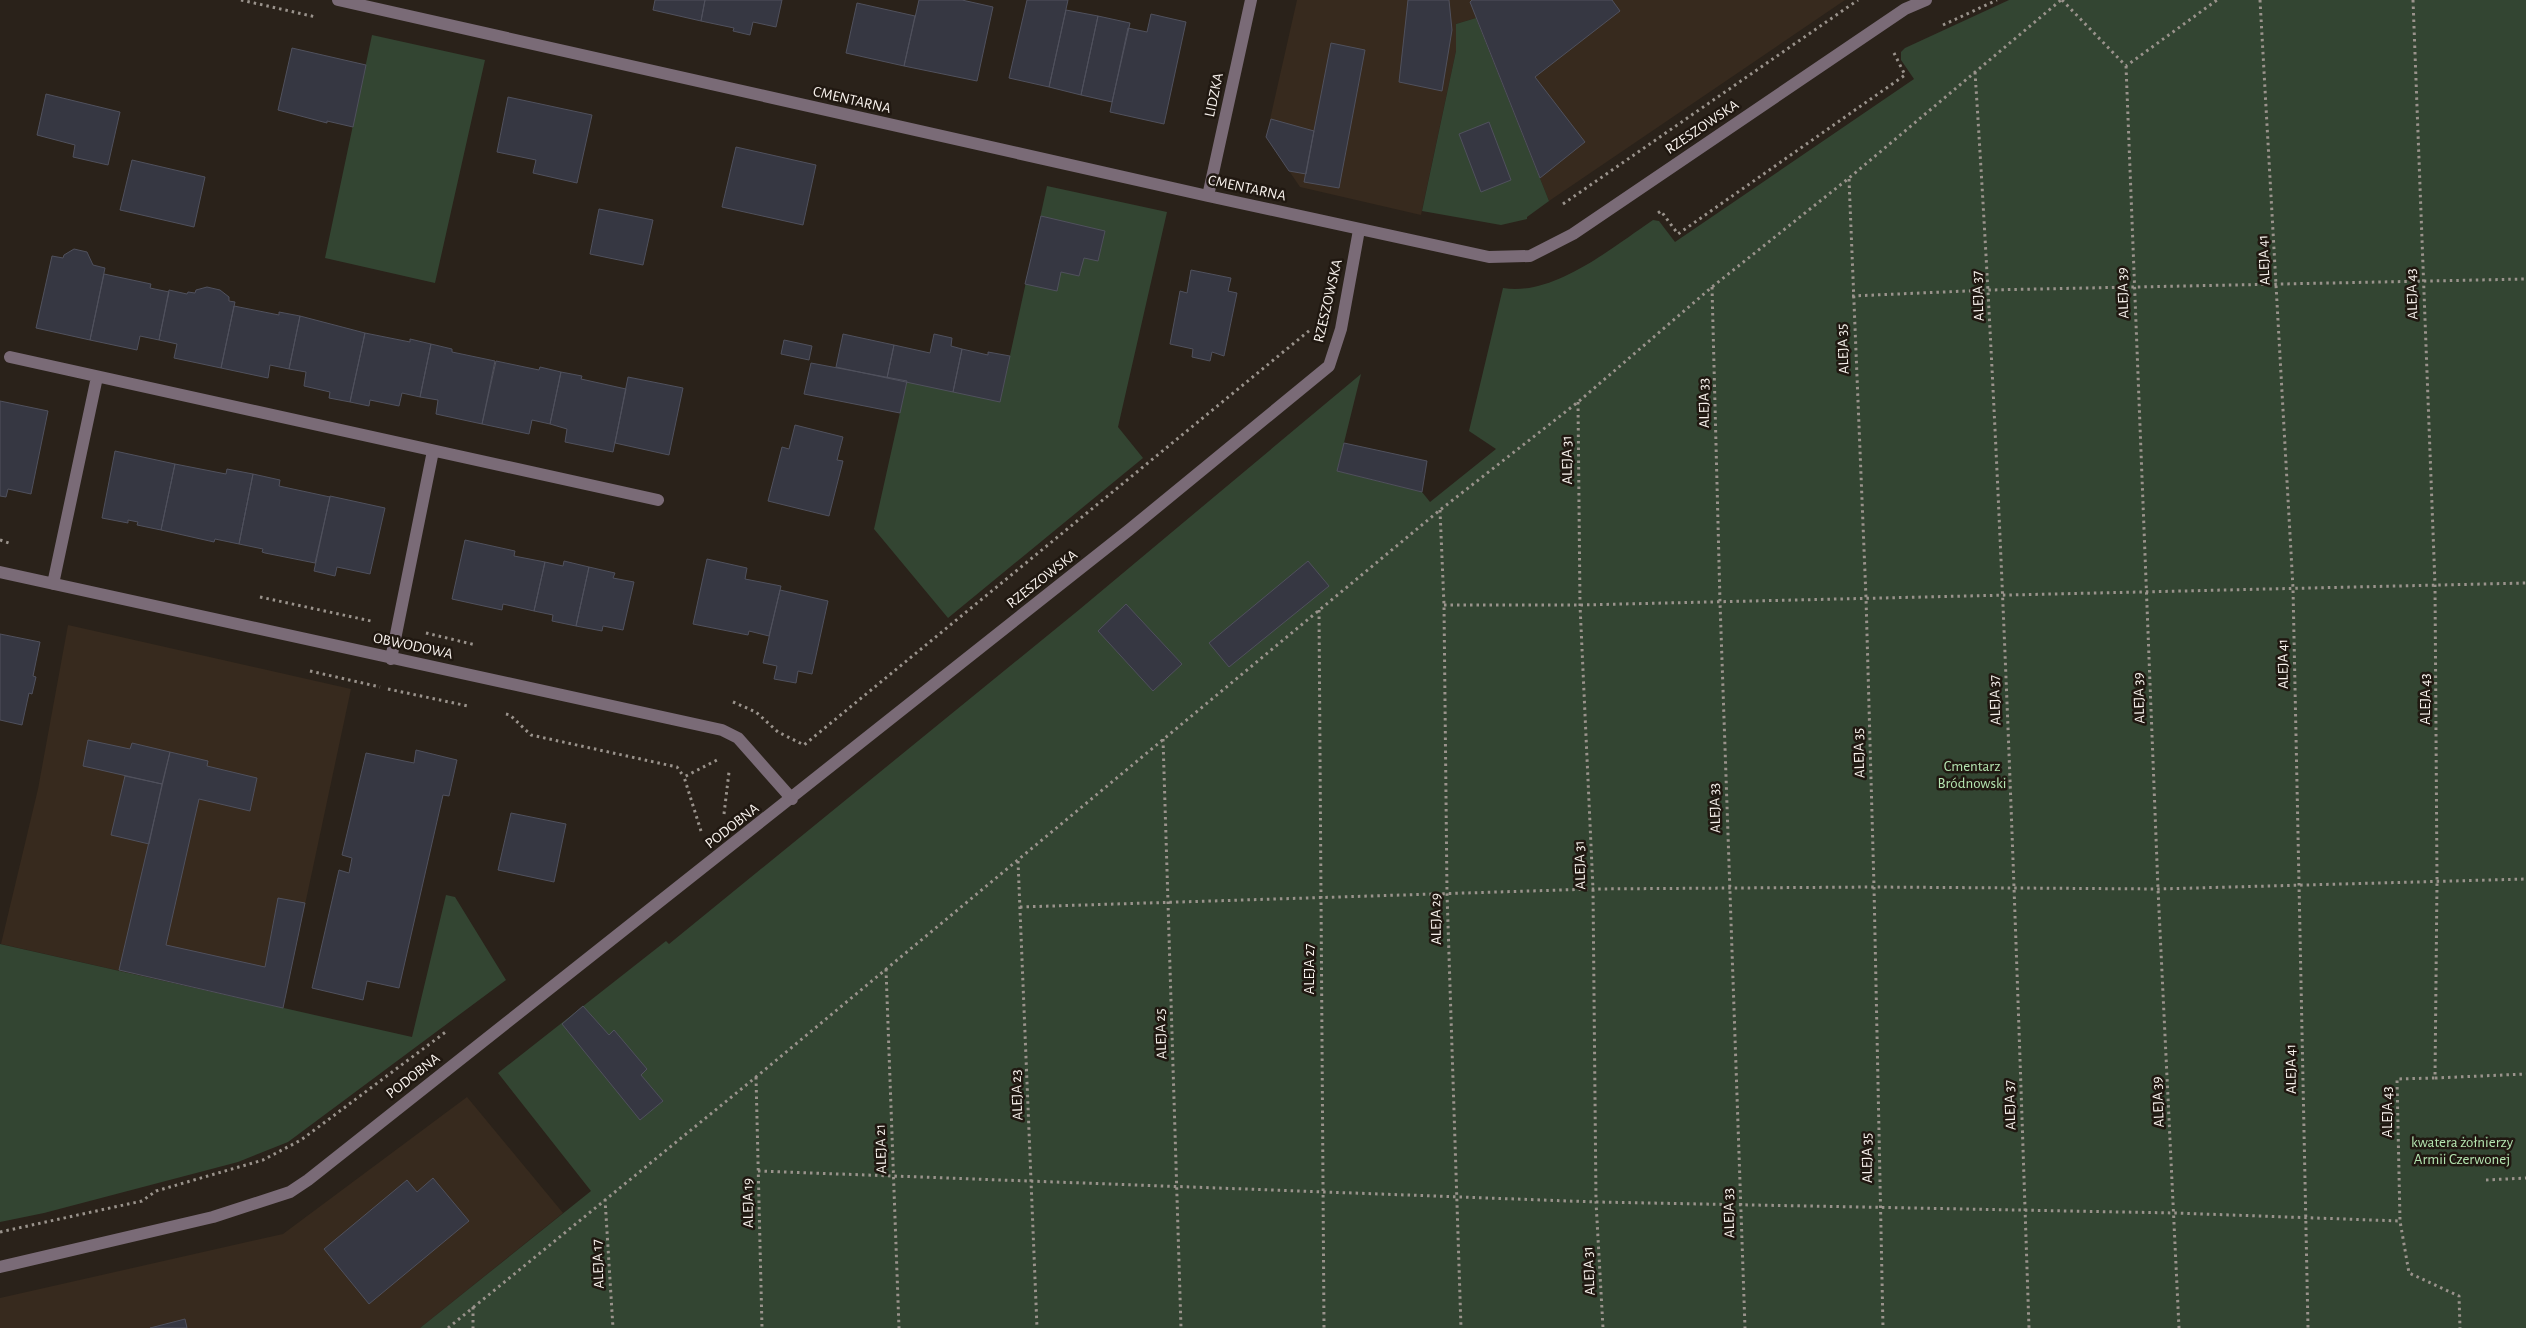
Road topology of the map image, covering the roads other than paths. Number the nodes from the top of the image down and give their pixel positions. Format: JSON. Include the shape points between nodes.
{"nodes":[{"id":1,"x":338,"y":0,"type":"edge"},
{"id":2,"x":1251,"y":0,"type":"edge"},
{"id":3,"x":1926,"y":0,"type":"edge"},
{"id":4,"x":1208,"y":196,"type":"junction"},
{"id":5,"x":1359,"y":230,"type":"junction"},
{"id":6,"x":10,"y":357,"type":"dead end"},
{"id":7,"x":97,"y":377,"type":"junction"},
{"id":8,"x":433,"y":452,"type":"junction"},
{"id":9,"x":658,"y":500,"type":"dead end"},
{"id":10,"x":0,"y":572,"type":"edge"},
{"id":11,"x":53,"y":584,"type":"junction"},
{"id":12,"x":391,"y":659,"type":"junction"},
{"id":13,"x":792,"y":799,"type":"junction"},
{"id":14,"x":0,"y":1267,"type":"edge"}],
"edges":[{"from":1,"to":4,"type":"street","name":"CMENTARNA"},
{"from":2,"to":4,"type":"street","name":"LIDZKA"},
{"from":3,"to":5,"type":"street","name":"RZESZOWSKA","via":[[1905,9],[1573,234],[1530,256],[1489,257]]},
{"from":4,"to":5,"type":"street","name":"CMENTARNA"},
{"from":5,"to":13,"type":"street","name":"RZESZOWSKA","via":[[1341,329],[1329,366],[1130,530]]},
{"from":6,"to":7,"type":"street"},
{"from":7,"to":8,"type":"street"},
{"from":7,"to":11,"type":"street"},
{"from":8,"to":9,"type":"street"},
{"from":8,"to":12,"type":"street"},
{"from":10,"to":11,"type":"street","name":"OBWODOWA"},
{"from":11,"to":12,"type":"street","name":"OBWODOWA"},
{"from":12,"to":13,"type":"street","name":"OBWODOWA","via":[[722,730],[738,738]]},
{"from":13,"to":14,"type":"street","name":"PODOBNA","via":[[290,1192],[213,1217]]}]}
